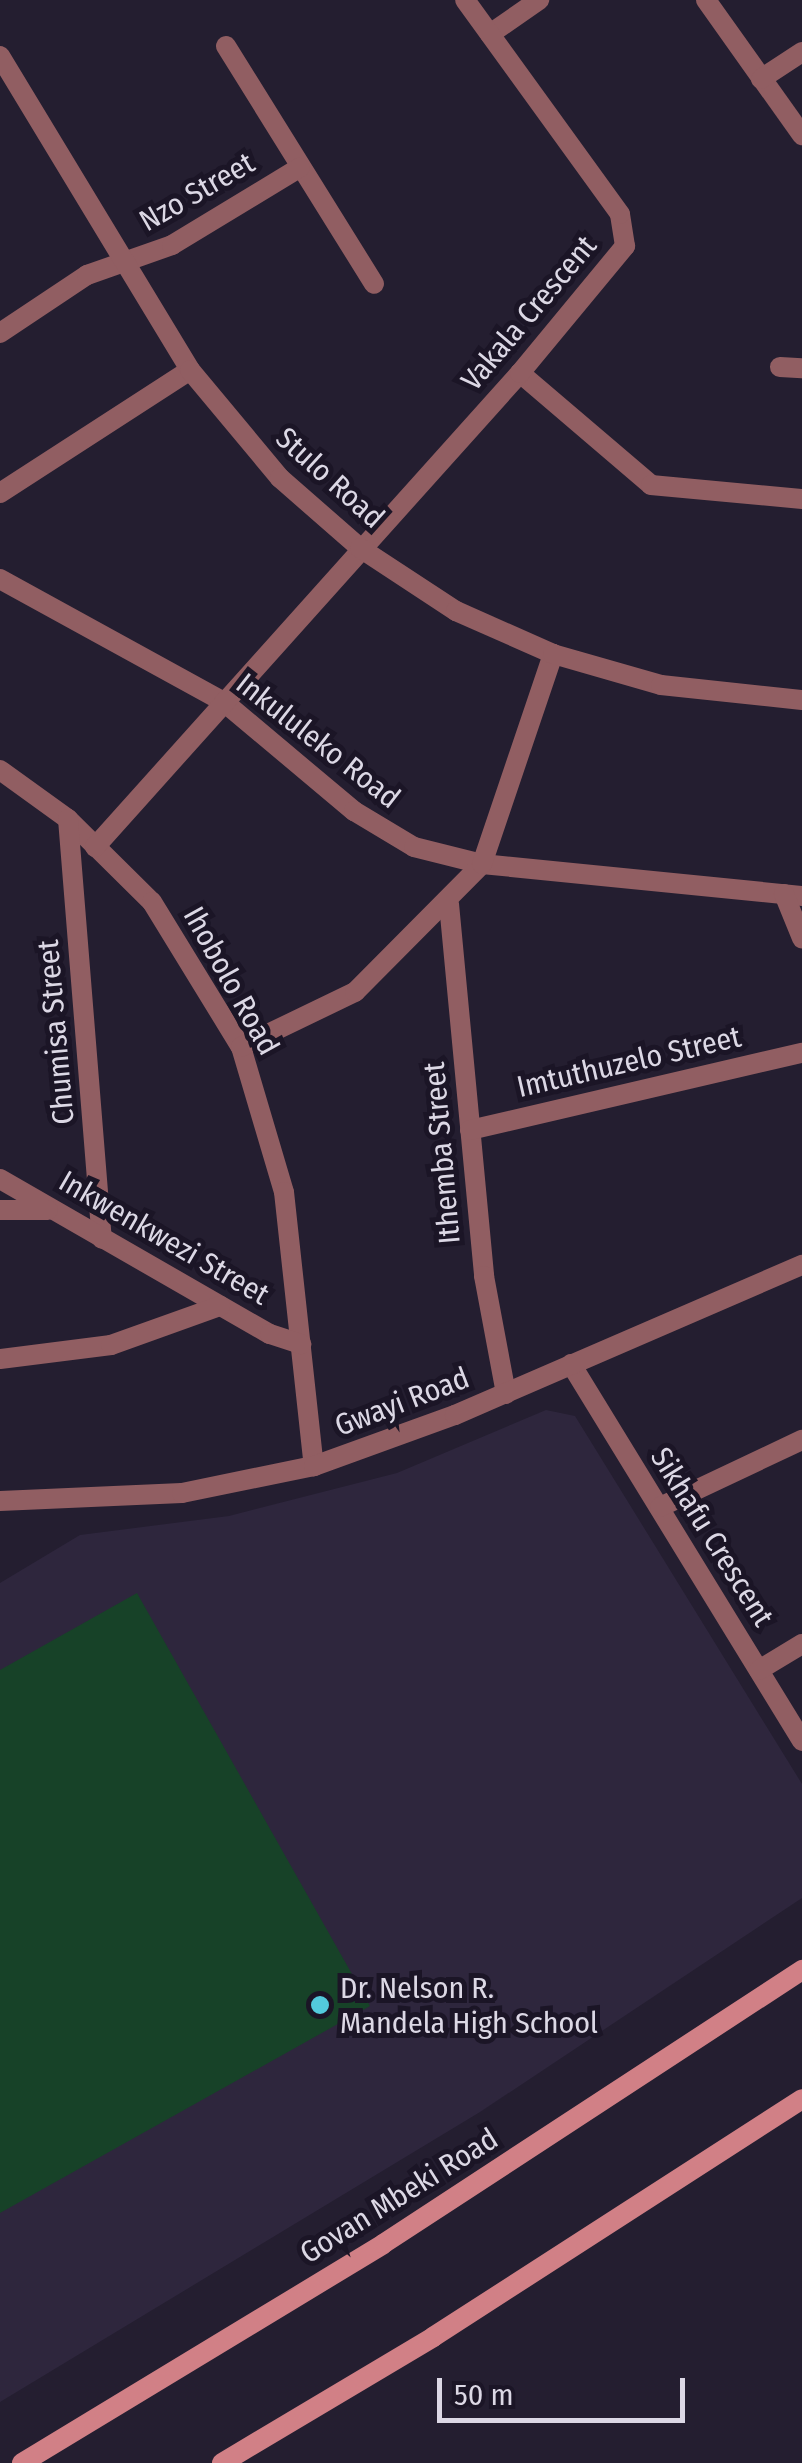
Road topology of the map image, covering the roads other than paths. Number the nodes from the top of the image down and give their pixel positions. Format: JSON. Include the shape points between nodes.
{"nodes":[{"id":1,"x":465,"y":0,"type":"edge"},
{"id":2,"x":539,"y":0,"type":"edge"},
{"id":3,"x":706,"y":0,"type":"edge"},
{"id":4,"x":490,"y":34,"type":"junction"},
{"id":5,"x":226,"y":46,"type":"dead end"},
{"id":6,"x":802,"y":52,"type":"edge"},
{"id":7,"x":0,"y":56,"type":"edge"},
{"id":8,"x":761,"y":79,"type":"junction"},
{"id":9,"x":802,"y":135,"type":"edge"},
{"id":10,"x":299,"y":168,"type":"junction"},
{"id":11,"x":123,"y":264,"type":"junction"},
{"id":12,"x":374,"y":284,"type":"dead end"},
{"id":13,"x":0,"y":333,"type":"edge"},
{"id":14,"x":780,"y":366,"type":"dead end"},
{"id":15,"x":802,"y":368,"type":"edge"},
{"id":16,"x":190,"y":370,"type":"junction"},
{"id":17,"x":520,"y":374,"type":"junction"},
{"id":18,"x":0,"y":494,"type":"edge"},
{"id":19,"x":802,"y":499,"type":"edge"},
{"id":20,"x":360,"y":548,"type":"junction"},
{"id":21,"x":0,"y":579,"type":"edge"},
{"id":22,"x":553,"y":654,"type":"junction"},
{"id":23,"x":802,"y":700,"type":"edge"},
{"id":24,"x":224,"y":702,"type":"junction"},
{"id":25,"x":0,"y":770,"type":"edge"},
{"id":26,"x":68,"y":819,"type":"junction"},
{"id":27,"x":95,"y":846,"type":"junction"},
{"id":28,"x":482,"y":864,"type":"junction"},
{"id":29,"x":793,"y":895,"type":"edge"},
{"id":30,"x":449,"y":904,"type":"junction"},
{"id":31,"x":802,"y":938,"type":"edge"},
{"id":32,"x":240,"y":1047,"type":"junction"},
{"id":33,"x":802,"y":1053,"type":"edge"},
{"id":34,"x":470,"y":1130,"type":"junction"},
{"id":35,"x":0,"y":1179,"type":"edge"},
{"id":36,"x":0,"y":1210,"type":"edge"},
{"id":37,"x":53,"y":1210,"type":"junction"},
{"id":38,"x":102,"y":1239,"type":"junction"},
{"id":39,"x":802,"y":1265,"type":"edge"},
{"id":40,"x":220,"y":1306,"type":"junction"},
{"id":41,"x":301,"y":1344,"type":"junction"},
{"id":42,"x":0,"y":1359,"type":"edge"},
{"id":43,"x":571,"y":1364,"type":"junction"},
{"id":44,"x":506,"y":1394,"type":"junction"},
{"id":45,"x":802,"y":1440,"type":"edge"},
{"id":46,"x":314,"y":1466,"type":"junction"},
{"id":47,"x":0,"y":1501,"type":"edge"},
{"id":48,"x":660,"y":1507,"type":"junction"},
{"id":49,"x":802,"y":1644,"type":"edge"},
{"id":50,"x":759,"y":1670,"type":"junction"},
{"id":51,"x":802,"y":1741,"type":"edge"},
{"id":52,"x":802,"y":1970,"type":"edge"},
{"id":53,"x":802,"y":2099,"type":"edge"},
{"id":54,"x":22,"y":2463,"type":"edge"},
{"id":55,"x":222,"y":2463,"type":"edge"}],
"edges":[{"from":1,"to":4,"type":"street","name":"Vakala Crescent"},
{"from":2,"to":4,"type":"street"},
{"from":3,"to":8,"type":"street"},
{"from":4,"to":17,"type":"street","name":"Vakala Crescent","via":[[624,226],[618,260]]},
{"from":5,"to":10,"type":"street","name":"Nzo Street"},
{"from":6,"to":8,"type":"street"},
{"from":7,"to":11,"type":"street","name":"Stulo Road"},
{"from":8,"to":9,"type":"street"},
{"from":10,"to":11,"type":"street","name":"Nzo Street","via":[[172,244]]},
{"from":10,"to":12,"type":"street","name":"Nzo Street"},
{"from":11,"to":13,"type":"street","name":"Nzo Street","via":[[87,275]]},
{"from":11,"to":16,"type":"street","name":"Stulo Road"},
{"from":14,"to":15,"type":"street"},
{"from":16,"to":18,"type":"street"},
{"from":16,"to":20,"type":"street","name":"Stulo Road","via":[[269,466]]},
{"from":17,"to":19,"type":"street","via":[[651,486]]},
{"from":17,"to":20,"type":"street","name":"Vakala Crescent"},
{"from":20,"to":22,"type":"street","name":"Stulo Road","via":[[456,611]]},
{"from":20,"to":24,"type":"street","name":"Vakala Crescent"},
{"from":21,"to":24,"type":"street","name":"Inkululeko Road"},
{"from":22,"to":23,"type":"street","name":"Stulo Road","via":[[661,684]]},
{"from":22,"to":28,"type":"street"},
{"from":24,"to":27,"type":"street","name":"Vakala Crescent"},
{"from":24,"to":28,"type":"street","name":"Inkululeko Road","via":[[388,834]]},
{"from":25,"to":26,"type":"street","name":"Ihobolo Road"},
{"from":26,"to":27,"type":"street","name":"Ihobolo Road"},
{"from":26,"to":38,"type":"street","name":"Chumisa Street"},
{"from":27,"to":32,"type":"street","name":"Ihobolo Road","via":[[183,945]]},
{"from":28,"to":29,"type":"street","name":"Inkululeko Road"},
{"from":28,"to":30,"type":"street"},
{"from":29,"to":31,"type":"street"},
{"from":30,"to":32,"type":"street","via":[[355,992]]},
{"from":30,"to":34,"type":"street","name":"Ithemba Street"},
{"from":32,"to":41,"type":"street","name":"Ihobolo Road","via":[[284,1192]]},
{"from":33,"to":34,"type":"street","name":"Imtuthuzelo Street"},
{"from":34,"to":44,"type":"street","name":"Ithemba Street","via":[[484,1276]]},
{"from":35,"to":37,"type":"street","name":"Inkwenkwezi Street"},
{"from":36,"to":37,"type":"street"},
{"from":37,"to":38,"type":"street","name":"Inkwenkwezi Street"},
{"from":38,"to":40,"type":"street","name":"Inkwenkwezi Street"},
{"from":39,"to":43,"type":"street","name":"Gwayi Road"},
{"from":40,"to":41,"type":"street","name":"Inkwenkwezi Street"},
{"from":40,"to":42,"type":"street","via":[[111,1346]]},
{"from":41,"to":46,"type":"street","name":"Ihobolo Road"},
{"from":43,"to":44,"type":"street","name":"Gwayi Road"},
{"from":43,"to":48,"type":"street","name":"Sikhafu Crescent"},
{"from":44,"to":46,"type":"street","name":"Gwayi Road"},
{"from":45,"to":48,"type":"street"},
{"from":46,"to":47,"type":"street","name":"Gwayi Road","via":[[182,1493]]},
{"from":48,"to":50,"type":"street","name":"Sikhafu Crescent"},
{"from":49,"to":50,"type":"street"},
{"from":50,"to":51,"type":"street","name":"Sikhafu Crescent"},
{"from":52,"to":54,"type":"main road","name":"Govan Mbeki Road","via":[[382,2244]]},
{"from":53,"to":55,"type":"main road"}]}
